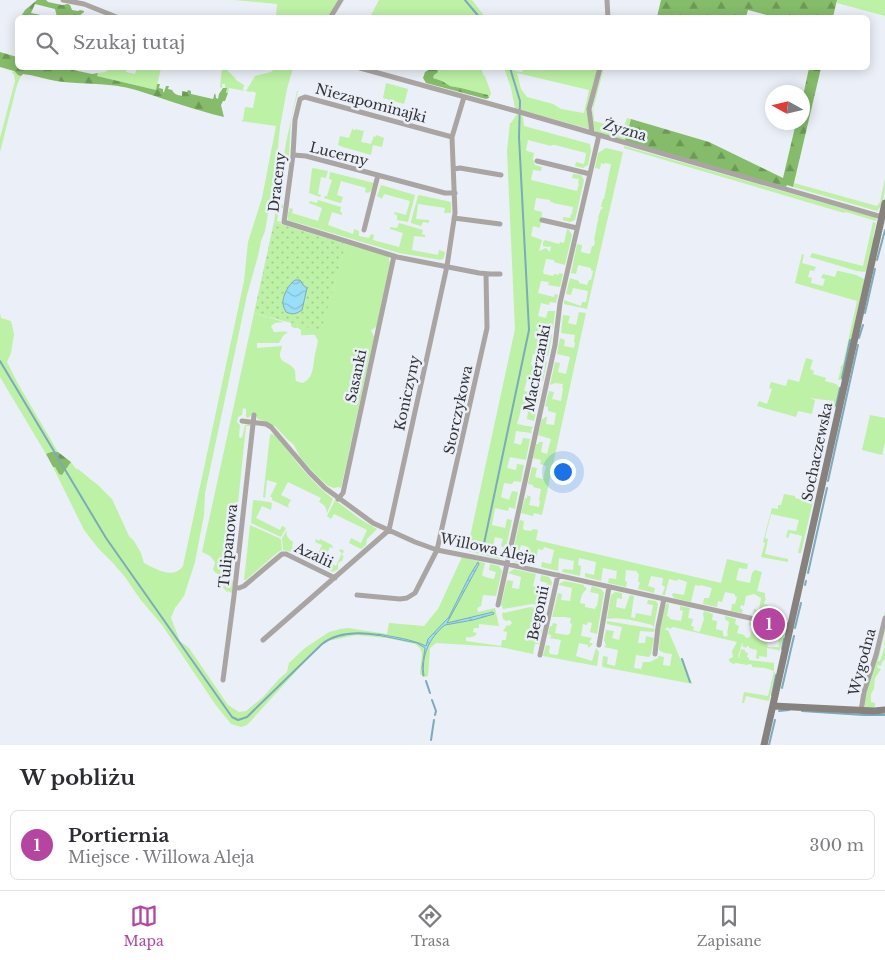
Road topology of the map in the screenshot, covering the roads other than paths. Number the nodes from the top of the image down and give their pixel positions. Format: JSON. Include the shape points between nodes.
{"nodes":[{"id":1,"x":64,"y":0,"type":"edge"},
{"id":2,"x":341,"y":0,"type":"edge"},
{"id":3,"x":607,"y":0,"type":"edge"},
{"id":4,"x":112,"y":15,"type":"edge"},
{"id":5,"x":332,"y":15,"type":"edge"},
{"id":6,"x":608,"y":15,"type":"edge"},
{"id":7,"x":367,"y":70,"type":"edge"},
{"id":8,"x":600,"y":70,"type":"edge"},
{"id":9,"x":464,"y":97,"type":"junction"},
{"id":10,"x":592,"y":133,"type":"junction"},
{"id":11,"x":599,"y":135,"type":"junction"},
{"id":12,"x":452,"y":137,"type":"junction"},
{"id":13,"x":293,"y":145,"type":"joint"},
{"id":14,"x":293,"y":154,"type":"junction"},
{"id":15,"x":537,"y":161,"type":"dead end"},
{"id":16,"x":454,"y":168,"type":"junction"},
{"id":17,"x":590,"y":174,"type":"junction"},
{"id":18,"x":501,"y":175,"type":"dead end"},
{"id":19,"x":378,"y":176,"type":"junction"},
{"id":20,"x":454,"y":193,"type":"junction"},
{"id":21,"x":885,"y":203,"type":"edge"},
{"id":22,"x":882,"y":217,"type":"junction"},
{"id":23,"x":454,"y":218,"type":"junction"},
{"id":24,"x":542,"y":220,"type":"dead end"},
{"id":25,"x":500,"y":224,"type":"dead end"},
{"id":26,"x":577,"y":228,"type":"junction"},
{"id":27,"x":364,"y":230,"type":"dead end"},
{"id":28,"x":394,"y":256,"type":"junction"},
{"id":29,"x":447,"y":266,"type":"junction"},
{"id":30,"x":486,"y":274,"type":"junction"},
{"id":31,"x":500,"y":274,"type":"dead end"},
{"id":32,"x":370,"y":330,"type":"dead end"},
{"id":33,"x":378,"y":332,"type":"junction"},
{"id":34,"x":254,"y":415,"type":"dead end"},
{"id":35,"x":242,"y":421,"type":"dead end"},
{"id":36,"x":254,"y":422,"type":"junction"},
{"id":37,"x":338,"y":499,"type":"junction"},
{"id":38,"x":389,"y":530,"type":"junction"},
{"id":39,"x":437,"y":550,"type":"junction"},
{"id":40,"x":507,"y":564,"type":"junction"},
{"id":41,"x":558,"y":575,"type":"junction"},
{"id":42,"x":335,"y":578,"type":"junction"},
{"id":43,"x":235,"y":587,"type":"junction"},
{"id":44,"x":609,"y":587,"type":"junction"},
{"id":45,"x":357,"y":595,"type":"dead end"},
{"id":46,"x":664,"y":599,"type":"junction"},
{"id":47,"x":498,"y":605,"type":"dead end"},
{"id":48,"x":885,"y":618,"type":"edge"},
{"id":49,"x":791,"y":626,"type":"junction"},
{"id":50,"x":263,"y":640,"type":"dead end"},
{"id":51,"x":599,"y":645,"type":"dead end"},
{"id":52,"x":655,"y":654,"type":"dead end"},
{"id":53,"x":540,"y":655,"type":"dead end"},
{"id":54,"x":223,"y":680,"type":"dead end"},
{"id":55,"x":773,"y":706,"type":"junction"},
{"id":56,"x":885,"y":710,"type":"edge"},
{"id":57,"x":862,"y":711,"type":"junction"},
{"id":58,"x":764,"y":745,"type":"edge"}],
"edges":[{"from":1,"to":4,"type":"street"},
{"from":2,"to":5,"type":"street"},
{"from":3,"to":6,"type":"street"},
{"from":7,"to":9,"type":"street","name":"Żyzna"},
{"from":8,"to":10,"type":"street","via":[[590,108]]},
{"from":9,"to":10,"type":"street","name":"Żyzna"},
{"from":9,"to":12,"type":"street","name":"Koniczyny"},
{"from":10,"to":11,"type":"street","name":"Żyzna"},
{"from":11,"to":17,"type":"street","name":"Macierzanki"},
{"from":11,"to":22,"type":"street","name":"Żyzna"},
{"from":12,"to":13,"type":"street","name":"Niezapominajki","via":[[305,97],[298,103]]},
{"from":12,"to":16,"type":"street","name":"Koniczyny"},
{"from":13,"to":14,"type":"street","name":"Draceny"},
{"from":14,"to":19,"type":"street","name":"Lucerny"},
{"from":14,"to":28,"type":"street","name":"Draceny","via":[[284,222]]},
{"from":15,"to":17,"type":"street"},
{"from":16,"to":18,"type":"street"},
{"from":16,"to":20,"type":"street","name":"Koniczyny"},
{"from":17,"to":26,"type":"street","name":"Macierzanki"},
{"from":19,"to":20,"type":"street","name":"Lucerny"},
{"from":19,"to":27,"type":"street","name":"Lucerny"},
{"from":20,"to":23,"type":"street","name":"Koniczyny"},
{"from":21,"to":22,"type":"street","name":"Sochaczewska"},
{"from":22,"to":49,"type":"street","name":"Sochaczewska"},
{"from":23,"to":25,"type":"street"},
{"from":23,"to":29,"type":"street","name":"Koniczyny"},
{"from":24,"to":26,"type":"street"},
{"from":26,"to":40,"type":"street","name":"Macierzanki"},
{"from":28,"to":29,"type":"street"},
{"from":28,"to":33,"type":"street","name":"Sasanki"},
{"from":29,"to":30,"type":"street"},
{"from":29,"to":38,"type":"street","name":"Koniczyny"},
{"from":30,"to":31,"type":"street"},
{"from":30,"to":39,"type":"street","name":"Storczykowa","via":[[487,328]]},
{"from":32,"to":33,"type":"street"},
{"from":33,"to":37,"type":"street","name":"Sasanki"},
{"from":34,"to":36,"type":"street","name":"Tulipanowa"},
{"from":35,"to":36,"type":"street","name":"Willowa Aleja"},
{"from":36,"to":37,"type":"street","name":"Willowa Aleja","via":[[271,427],[310,474]]},
{"from":36,"to":43,"type":"street","name":"Tulipanowa"},
{"from":37,"to":38,"type":"street","name":"Willowa Aleja"},
{"from":38,"to":39,"type":"street","name":"Willowa Aleja"},
{"from":38,"to":42,"type":"street"},
{"from":39,"to":40,"type":"street","name":"Willowa Aleja"},
{"from":39,"to":45,"type":"street","name":"Storczykowa","via":[[415,592],[407,598]]},
{"from":40,"to":41,"type":"street","name":"Willowa Aleja"},
{"from":40,"to":47,"type":"street","name":"Macierzanki"},
{"from":41,"to":44,"type":"street","name":"Willowa Aleja"},
{"from":41,"to":53,"type":"street","name":"Begonii"},
{"from":42,"to":43,"type":"street","name":"Azalii","via":[[282,554],[244,586]]},
{"from":42,"to":50,"type":"street"},
{"from":43,"to":54,"type":"street","name":"Tulipanowa"},
{"from":44,"to":46,"type":"street","name":"Willowa Aleja"},
{"from":44,"to":51,"type":"street"},
{"from":46,"to":49,"type":"street","name":"Willowa Aleja"},
{"from":46,"to":52,"type":"street"},
{"from":48,"to":57,"type":"street","name":"Wygodna","via":[[864,692]]},
{"from":49,"to":55,"type":"street","name":"Sochaczewska"},
{"from":55,"to":57,"type":"street"},
{"from":55,"to":58,"type":"street","name":"Sochaczewska"},
{"from":56,"to":57,"type":"street"}]}
